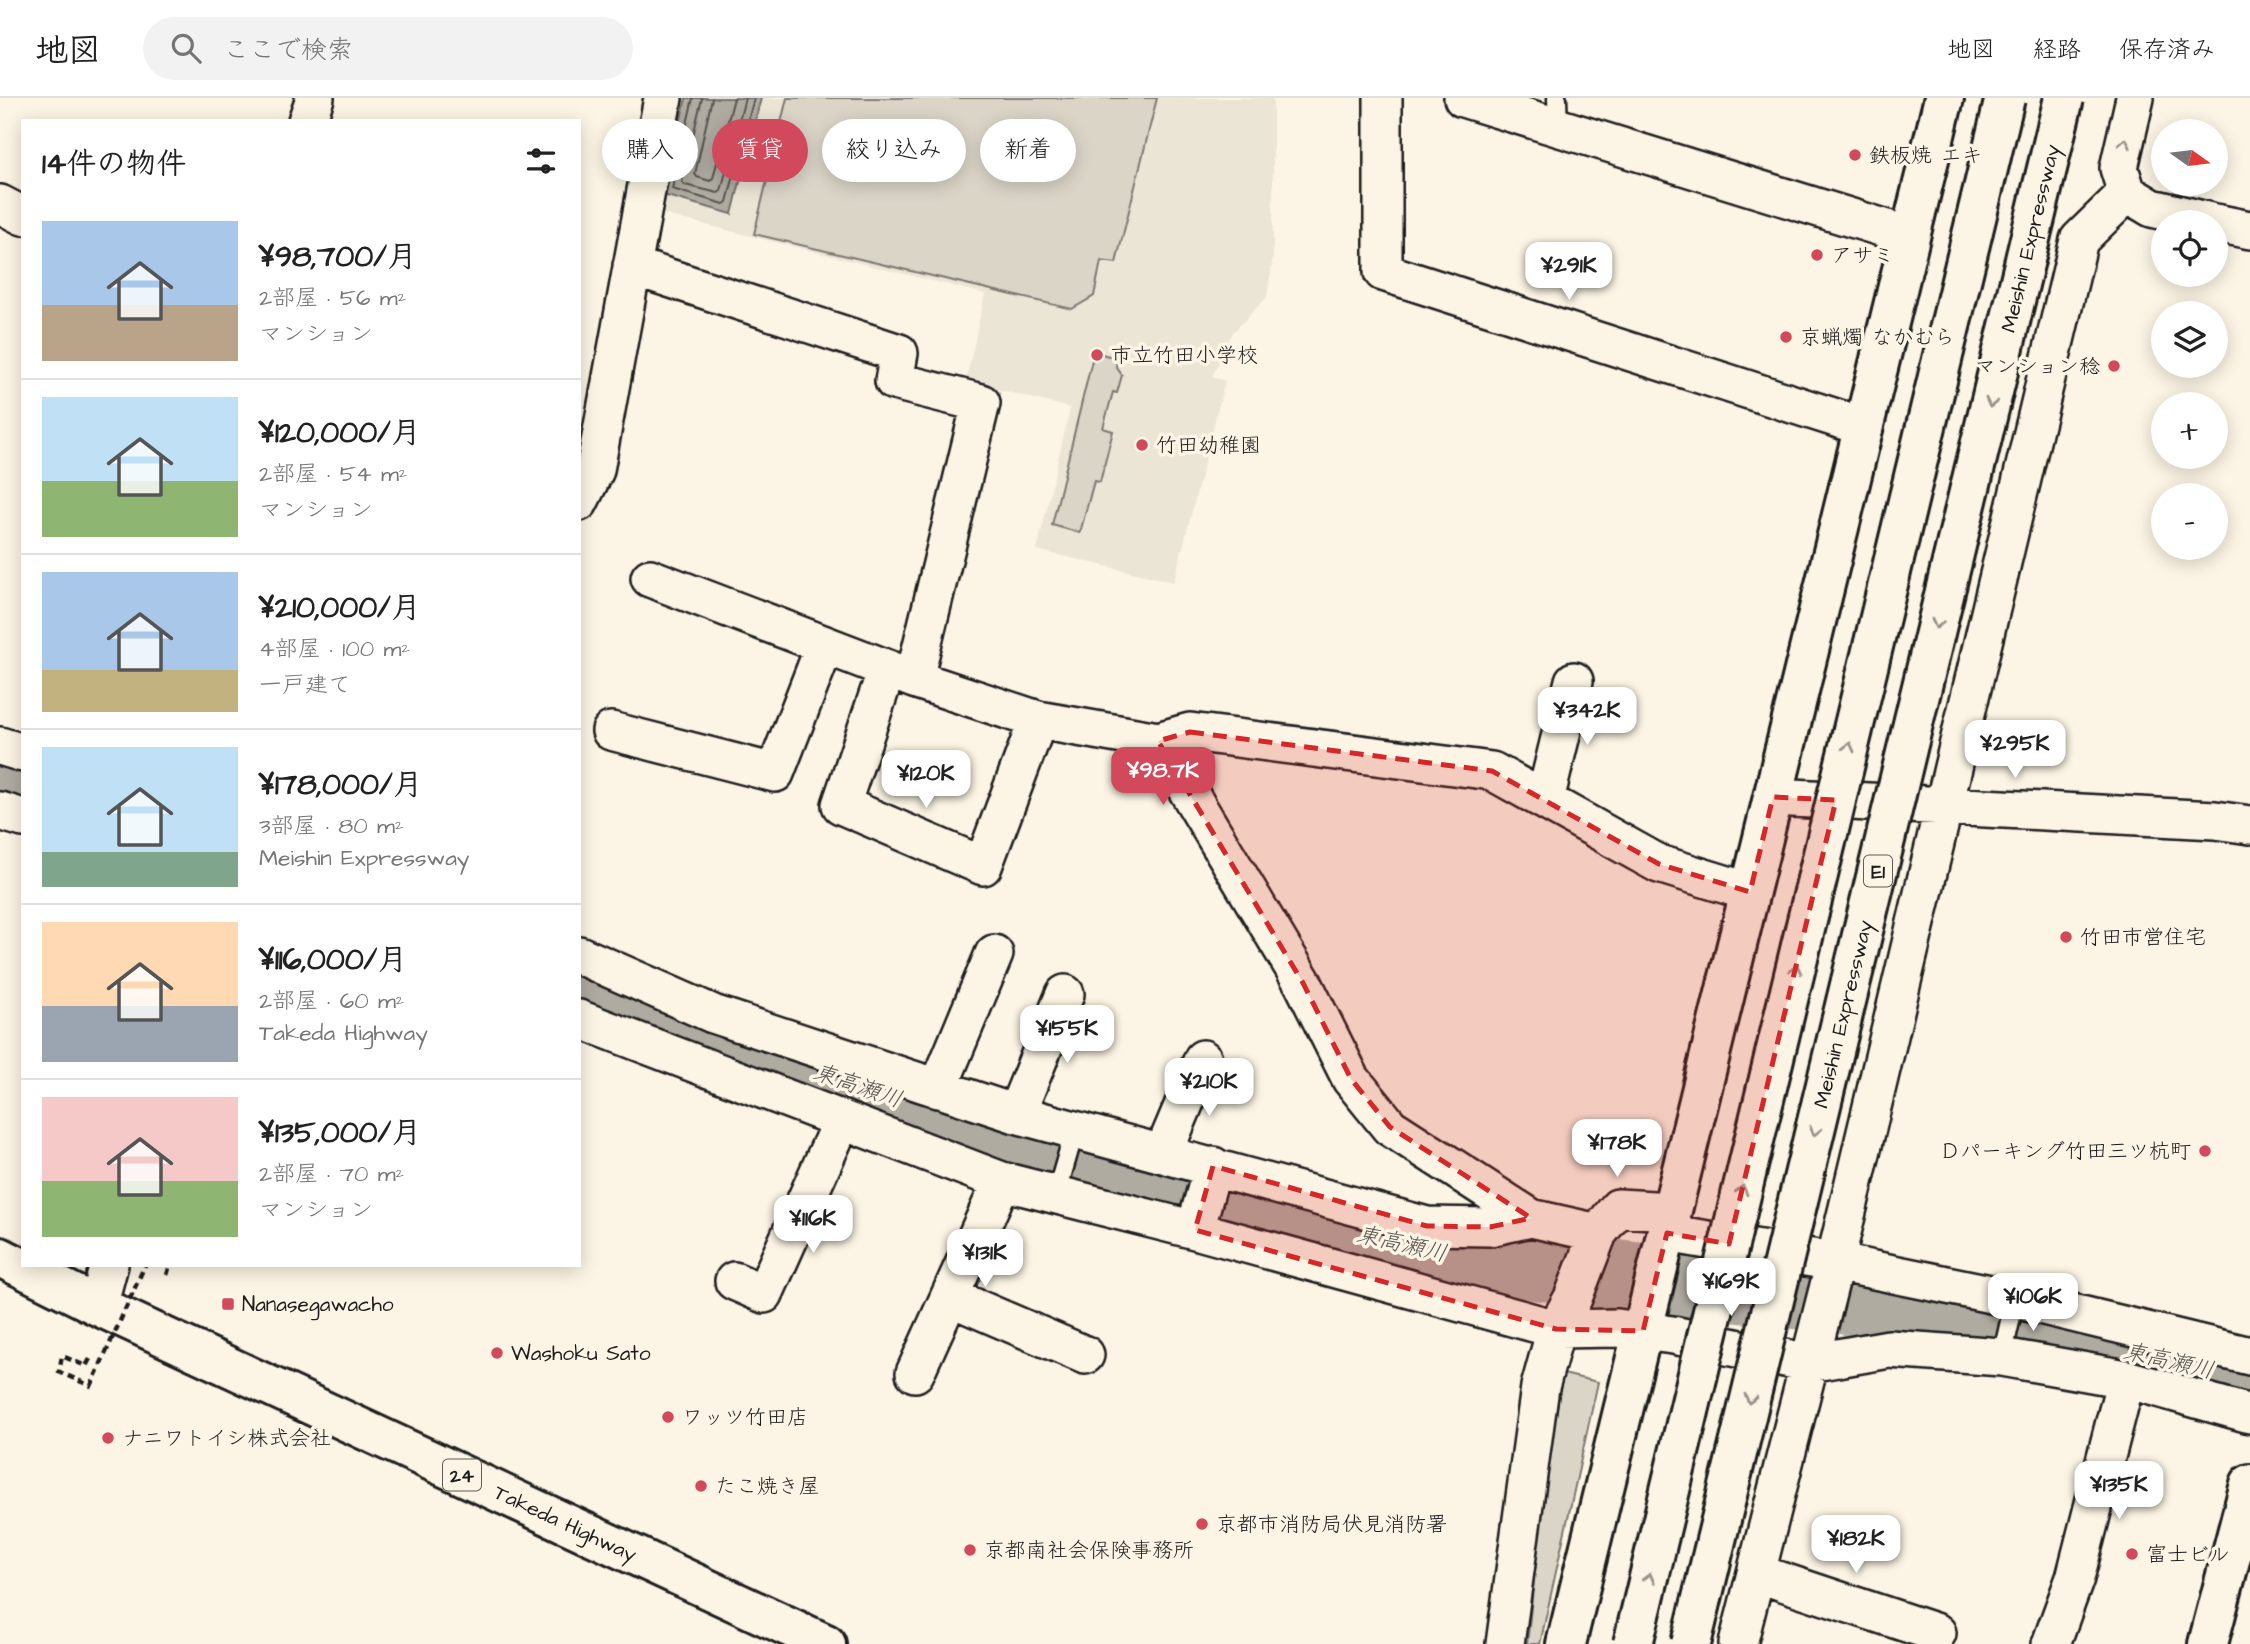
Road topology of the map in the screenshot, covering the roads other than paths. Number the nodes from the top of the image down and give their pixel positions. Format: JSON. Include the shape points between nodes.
{"nodes":[{"id":1,"x":315,"y":98,"type":"edge"},
{"id":2,"x":663,"y":98,"type":"edge"},
{"id":3,"x":1383,"y":98,"type":"edge"},
{"id":4,"x":1464,"y":98,"type":"edge"},
{"id":5,"x":1944,"y":98,"type":"edge"},
{"id":6,"x":2005,"y":98,"type":"edge"},
{"id":7,"x":2064,"y":98,"type":"edge"},
{"id":8,"x":2135,"y":98,"type":"edge"},
{"id":9,"x":1558,"y":113,"type":"edge"},
{"id":10,"x":308,"y":119,"type":"edge"},
{"id":11,"x":2127,"y":193,"type":"junction"},
{"id":12,"x":0,"y":204,"type":"edge"},
{"id":13,"x":2160,"y":210,"type":"edge"},
{"id":14,"x":21,"y":215,"type":"edge"},
{"id":15,"x":2228,"y":226,"type":"edge"},
{"id":16,"x":2250,"y":230,"type":"edge"},
{"id":17,"x":1910,"y":236,"type":"junction"},
{"id":18,"x":632,"y":266,"type":"junction"},
{"id":19,"x":1864,"y":427,"type":"junction"},
{"id":20,"x":581,"y":498,"type":"edge"},
{"id":21,"x":650,"y":578,"type":"dead end"},
{"id":22,"x":825,"y":645,"type":"junction"},
{"id":23,"x":901,"y":674,"type":"junction"},
{"id":24,"x":1574,"y":681,"type":"dead end"},
{"id":25,"x":1038,"y":720,"type":"junction"},
{"id":26,"x":611,"y":731,"type":"dead end"},
{"id":27,"x":1157,"y":741,"type":"junction"},
{"id":28,"x":0,"y":746,"type":"edge"},
{"id":29,"x":21,"y":751,"type":"edge"},
{"id":30,"x":1773,"y":797,"type":"junction"},
{"id":31,"x":1545,"y":800,"type":"junction"},
{"id":32,"x":1943,"y":806,"type":"junction"},
{"id":33,"x":0,"y":811,"type":"edge"},
{"id":34,"x":21,"y":817,"type":"edge"},
{"id":35,"x":2250,"y":825,"type":"edge"},
{"id":36,"x":1750,"y":892,"type":"junction"},
{"id":37,"x":994,"y":954,"type":"dead end"},
{"id":38,"x":581,"y":956,"type":"edge"},
{"id":39,"x":1065,"y":993,"type":"dead end"},
{"id":40,"x":581,"y":1020,"type":"edge"},
{"id":41,"x":1203,"y":1059,"type":"dead end"},
{"id":42,"x":938,"y":1089,"type":"junction"},
{"id":43,"x":1016,"y":1114,"type":"junction"},
{"id":44,"x":842,"y":1120,"type":"junction"},
{"id":45,"x":1075,"y":1129,"type":"junction"},
{"id":46,"x":1163,"y":1154,"type":"junction"},
{"id":47,"x":1213,"y":1166,"type":"junction"},
{"id":48,"x":1002,"y":1181,"type":"junction"},
{"id":49,"x":1056,"y":1195,"type":"junction"},
{"id":50,"x":1531,"y":1218,"type":"junction"},
{"id":51,"x":1669,"y":1222,"type":"junction"},
{"id":52,"x":1195,"y":1230,"type":"junction"},
{"id":53,"x":1596,"y":1237,"type":"junction"},
{"id":54,"x":0,"y":1257,"type":"edge"},
{"id":55,"x":108,"y":1267,"type":"edge"},
{"id":56,"x":1833,"y":1270,"type":"junction"},
{"id":57,"x":734,"y":1281,"type":"dead end"},
{"id":58,"x":950,"y":1297,"type":"junction"},
{"id":59,"x":98,"y":1306,"type":"junction"},
{"id":60,"x":2013,"y":1306,"type":"junction"},
{"id":61,"x":1565,"y":1314,"type":"junction"},
{"id":62,"x":1643,"y":1331,"type":"junction"},
{"id":63,"x":1813,"y":1348,"type":"junction"},
{"id":64,"x":2004,"y":1349,"type":"junction"},
{"id":65,"x":1085,"y":1355,"type":"dead end"},
{"id":66,"x":2250,"y":1356,"type":"edge"},
{"id":67,"x":915,"y":1373,"type":"dead end"},
{"id":68,"x":2126,"y":1379,"type":"junction"},
{"id":69,"x":2250,"y":1414,"type":"edge"},
{"id":70,"x":2250,"y":1485,"type":"edge"},
{"id":71,"x":1756,"y":1573,"type":"junction"},
{"id":72,"x":1912,"y":1633,"type":"edge"},
{"id":73,"x":826,"y":1644,"type":"edge"},
{"id":74,"x":1506,"y":1644,"type":"edge"},
{"id":75,"x":1566,"y":1644,"type":"edge"},
{"id":76,"x":1633,"y":1644,"type":"edge"},
{"id":77,"x":1691,"y":1644,"type":"edge"},
{"id":78,"x":1738,"y":1644,"type":"edge"},
{"id":79,"x":2050,"y":1644,"type":"edge"},
{"id":80,"x":2208,"y":1644,"type":"edge"}],
"edges":[{"from":1,"to":10,"type":"street"},
{"from":2,"to":18,"type":"street"},
{"from":3,"to":19,"type":"street","via":[[1383,272]]},
{"from":4,"to":9,"type":"street"},
{"from":5,"to":17,"type":"main road"},
{"from":76,"to":6,"type":"main road","one_way":true,"bridge":true},
{"from":7,"to":77,"type":"main road","name":"Meishin Expressway","number":"E1","one_way":true,"bridge":true},
{"from":11,"to":8,"type":"street","one_way":true,"via":[[2119,168]]},
{"from":9,"to":17,"type":"street"},
{"from":11,"to":13,"type":"street"},
{"from":11,"to":32,"type":"street","via":[[2079,240]]},
{"from":12,"to":14,"type":"street"},
{"from":15,"to":16,"type":"street"},
{"from":17,"to":19,"type":"main road"},
{"from":18,"to":20,"type":"street","via":[[595,470]]},
{"from":18,"to":23,"type":"street","via":[[899,353],[894,381],[981,403]]},
{"from":19,"to":30,"type":"main road"},
{"from":21,"to":22,"type":"street"},
{"from":22,"to":23,"type":"street"},
{"from":22,"to":26,"type":"street","via":[[775,773]]},
{"from":23,"to":25,"type":"street"},
{"from":23,"to":25,"type":"street","via":[[841,806],[983,866]]},
{"from":24,"to":31,"type":"street"},
{"from":25,"to":27,"type":"street"},
{"from":27,"to":31,"type":"street","via":[[1190,732],[1492,771]]},
{"from":27,"to":50,"type":"street","via":[[1303,984],[1351,1079],[1390,1127]]},
{"from":28,"to":29,"type":"street"},
{"from":30,"to":32,"type":"street"},
{"from":30,"to":36,"type":"main road"},
{"from":31,"to":36,"type":"street","via":[[1658,863]]},
{"from":32,"to":35,"type":"street"},
{"from":32,"to":56,"type":"street"},
{"from":33,"to":34,"type":"street"},
{"from":36,"to":51,"type":"main road"},
{"from":37,"to":42,"type":"street"},
{"from":38,"to":42,"type":"street","via":[[713,1014]]},
{"from":39,"to":43,"type":"street"},
{"from":40,"to":44,"type":"street"},
{"from":41,"to":46,"type":"street"},
{"from":42,"to":43,"type":"street"},
{"from":43,"to":45,"type":"street"},
{"from":44,"to":48,"type":"street"},
{"from":44,"to":57,"type":"street","via":[[764,1294]]},
{"from":45,"to":46,"type":"street"},
{"from":45,"to":49,"type":"lane"},
{"from":46,"to":47,"type":"street"},
{"from":47,"to":50,"type":"street","via":[[1427,1226],[1490,1227]]},
{"from":47,"to":52,"type":"street"},
{"from":48,"to":49,"type":"street"},
{"from":48,"to":58,"type":"street"},
{"from":49,"to":52,"type":"street"},
{"from":50,"to":53,"type":"street"},
{"from":51,"to":53,"type":"street","via":[[1618,1208]]},
{"from":51,"to":56,"type":"street"},
{"from":51,"to":62,"type":"main road"},
{"from":52,"to":61,"type":"street"},
{"from":53,"to":61,"type":"street"},
{"from":54,"to":59,"type":"main road","name":"Takeda Highway","number":"24"},
{"from":55,"to":59,"type":"street"},
{"from":56,"to":60,"type":"street"},
{"from":56,"to":63,"type":"street"},
{"from":58,"to":65,"type":"street"},
{"from":58,"to":67,"type":"street"},
{"from":59,"to":73,"type":"main road","name":"Takeda Highway","number":"24"},
{"from":60,"to":64,"type":"lane"},
{"from":60,"to":66,"type":"street"},
{"from":61,"to":62,"type":"street"},
{"from":61,"to":74,"type":"street","via":[[1540,1387]]},
{"from":62,"to":63,"type":"street"},
{"from":62,"to":75,"type":"main road"},
{"from":63,"to":64,"type":"street"},
{"from":63,"to":71,"type":"street"},
{"from":64,"to":68,"type":"street"},
{"from":68,"to":69,"type":"street"},
{"from":68,"to":79,"type":"street","via":[[2076,1578]]},
{"from":70,"to":80,"type":"main road"},
{"from":71,"to":72,"type":"street"},
{"from":71,"to":78,"type":"street"}]}
